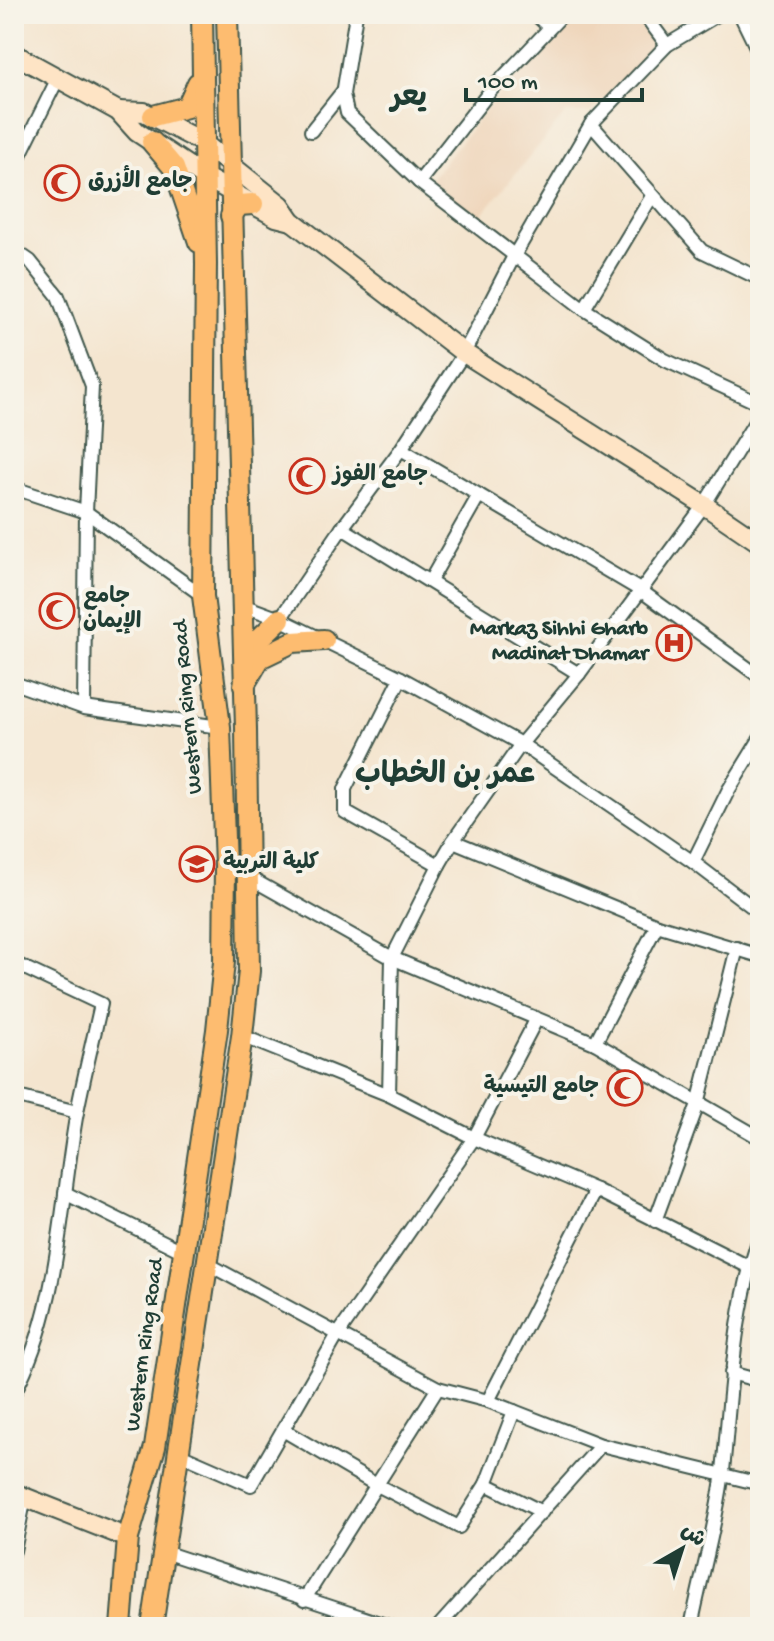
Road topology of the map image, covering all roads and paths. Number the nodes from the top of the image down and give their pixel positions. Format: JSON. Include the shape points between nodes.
{"nodes":[{"id":1,"x":202,"y":14,"type":"edge"},
{"id":2,"x":227,"y":14,"type":"edge"},
{"id":3,"x":356,"y":14,"type":"edge"},
{"id":4,"x":535,"y":14,"type":"edge"},
{"id":5,"x":563,"y":14,"type":"edge"},
{"id":6,"x":644,"y":14,"type":"edge"},
{"id":7,"x":719,"y":14,"type":"edge"},
{"id":8,"x":740,"y":14,"type":"edge"},
{"id":9,"x":549,"y":27,"type":"junction"},
{"id":10,"x":667,"y":45,"type":"junction"},
{"id":11,"x":14,"y":54,"type":"edge"},
{"id":12,"x":760,"y":55,"type":"edge"},
{"id":13,"x":202,"y":75,"type":"junction"},
{"id":14,"x":58,"y":78,"type":"junction"},
{"id":15,"x":343,"y":91,"type":"junction"},
{"id":16,"x":118,"y":111,"type":"junction"},
{"id":17,"x":153,"y":116,"type":"junction"},
{"id":18,"x":591,"y":124,"type":"junction"},
{"id":19,"x":311,"y":131,"type":"dead end"},
{"id":20,"x":152,"y":142,"type":"junction"},
{"id":21,"x":202,"y":142,"type":"junction"},
{"id":22,"x":230,"y":163,"type":"junction"},
{"id":23,"x":14,"y":167,"type":"edge"},
{"id":24,"x":203,"y":176,"type":"junction"},
{"id":25,"x":419,"y":182,"type":"junction"},
{"id":26,"x":230,"y":190,"type":"junction"},
{"id":27,"x":652,"y":196,"type":"junction"},
{"id":28,"x":253,"y":204,"type":"junction"},
{"id":29,"x":231,"y":216,"type":"junction"},
{"id":30,"x":292,"y":221,"type":"junction"},
{"id":31,"x":14,"y":250,"type":"edge"},
{"id":32,"x":514,"y":256,"type":"junction"},
{"id":33,"x":206,"y":264,"type":"junction"},
{"id":34,"x":760,"y":279,"type":"edge"},
{"id":35,"x":584,"y":309,"type":"junction"},
{"id":36,"x":464,"y":353,"type":"junction"},
{"id":37,"x":760,"y":404,"type":"edge"},
{"id":38,"x":760,"y":414,"type":"edge"},
{"id":39,"x":401,"y":449,"type":"junction"},
{"id":40,"x":14,"y":488,"type":"edge"},
{"id":41,"x":479,"y":495,"type":"junction"},
{"id":42,"x":704,"y":505,"type":"junction"},
{"id":43,"x":86,"y":512,"type":"junction"},
{"id":44,"x":342,"y":528,"type":"junction"},
{"id":45,"x":760,"y":543,"type":"edge"},
{"id":46,"x":430,"y":581,"type":"junction"},
{"id":47,"x":640,"y":590,"type":"junction"},
{"id":48,"x":203,"y":596,"type":"junction"},
{"id":49,"x":242,"y":605,"type":"junction"},
{"id":50,"x":280,"y":619,"type":"junction"},
{"id":51,"x":324,"y":640,"type":"junction"},
{"id":52,"x":579,"y":674,"type":"junction"},
{"id":53,"x":760,"y":677,"type":"edge"},
{"id":54,"x":401,"y":678,"type":"junction"},
{"id":55,"x":14,"y":683,"type":"edge"},
{"id":56,"x":244,"y":685,"type":"junction"},
{"id":57,"x":84,"y":708,"type":"junction"},
{"id":58,"x":220,"y":727,"type":"junction"},
{"id":59,"x":760,"y":739,"type":"edge"},
{"id":60,"x":521,"y":744,"type":"junction"},
{"id":61,"x":453,"y":841,"type":"junction"},
{"id":62,"x":693,"y":862,"type":"junction"},
{"id":63,"x":439,"y":865,"type":"junction"},
{"id":64,"x":225,"y":866,"type":"junction"},
{"id":65,"x":248,"y":877,"type":"junction"},
{"id":66,"x":760,"y":913,"type":"edge"},
{"id":67,"x":657,"y":925,"type":"junction"},
{"id":68,"x":737,"y":948,"type":"junction"},
{"id":69,"x":760,"y":956,"type":"edge"},
{"id":70,"x":392,"y":958,"type":"junction"},
{"id":71,"x":14,"y":963,"type":"edge"},
{"id":72,"x":536,"y":1020,"type":"junction"},
{"id":73,"x":242,"y":1036,"type":"junction"},
{"id":74,"x":595,"y":1043,"type":"junction"},
{"id":75,"x":389,"y":1095,"type":"junction"},
{"id":76,"x":14,"y":1096,"type":"edge"},
{"id":77,"x":698,"y":1104,"type":"junction"},
{"id":78,"x":77,"y":1112,"type":"junction"},
{"id":79,"x":474,"y":1138,"type":"junction"},
{"id":80,"x":760,"y":1138,"type":"edge"},
{"id":81,"x":596,"y":1190,"type":"junction"},
{"id":82,"x":65,"y":1193,"type":"junction"},
{"id":83,"x":655,"y":1221,"type":"junction"},
{"id":84,"x":760,"y":1236,"type":"edge"},
{"id":85,"x":184,"y":1252,"type":"junction"},
{"id":86,"x":206,"y":1263,"type":"junction"},
{"id":87,"x":749,"y":1267,"type":"junction"},
{"id":88,"x":337,"y":1336,"type":"junction"},
{"id":89,"x":14,"y":1362,"type":"edge"},
{"id":90,"x":28,"y":1364,"type":"junction"},
{"id":91,"x":731,"y":1373,"type":"junction"},
{"id":92,"x":760,"y":1381,"type":"edge"},
{"id":93,"x":438,"y":1388,"type":"junction"},
{"id":94,"x":14,"y":1393,"type":"edge"},
{"id":95,"x":488,"y":1401,"type":"junction"},
{"id":96,"x":514,"y":1411,"type":"junction"},
{"id":97,"x":283,"y":1430,"type":"junction"},
{"id":98,"x":601,"y":1445,"type":"junction"},
{"id":99,"x":180,"y":1454,"type":"junction"},
{"id":100,"x":722,"y":1475,"type":"junction"},
{"id":101,"x":375,"y":1484,"type":"junction"},
{"id":102,"x":486,"y":1484,"type":"junction"},
{"id":103,"x":760,"y":1484,"type":"edge"},
{"id":104,"x":19,"y":1495,"type":"edge"},
{"id":105,"x":542,"y":1512,"type":"junction"},
{"id":106,"x":128,"y":1538,"type":"junction"},
{"id":107,"x":14,"y":1551,"type":"edge"},
{"id":108,"x":164,"y":1552,"type":"junction"},
{"id":109,"x":304,"y":1600,"type":"junction"},
{"id":110,"x":448,"y":1621,"type":"edge"},
{"id":111,"x":121,"y":1627,"type":"edge"},
{"id":112,"x":152,"y":1627,"type":"edge"},
{"id":113,"x":392,"y":1627,"type":"edge"},
{"id":114,"x":438,"y":1627,"type":"edge"},
{"id":115,"x":691,"y":1627,"type":"edge"}],
"edges":[{"from":1,"to":13,"type":"main road","name":"Western Ring Road"},
{"from":2,"to":22,"type":"main road"},
{"from":3,"to":15,"type":"street"},
{"from":4,"to":9,"type":"street"},
{"from":5,"to":9,"type":"street"},
{"from":6,"to":10,"type":"street"},
{"from":7,"to":10,"type":"street"},
{"from":8,"to":12,"type":"street"},
{"from":9,"to":25,"type":"street"},
{"from":10,"to":18,"type":"street"},
{"from":11,"to":14,"type":"street"},
{"from":13,"to":17,"type":"main road","via":[[187,107]]},
{"from":13,"to":21,"type":"main road","name":"Western Ring Road"},
{"from":14,"to":16,"type":"street"},
{"from":14,"to":23,"type":"street"},
{"from":15,"to":19,"type":"street"},
{"from":15,"to":25,"type":"street","via":[[347,113]]},
{"from":16,"to":17,"type":"street"},
{"from":16,"to":20,"type":"street"},
{"from":17,"to":21,"type":"street"},
{"from":18,"to":27,"type":"street"},
{"from":18,"to":32,"type":"street"},
{"from":20,"to":24,"type":"street"},
{"from":20,"to":33,"type":"main road","via":[[174,168]]},
{"from":21,"to":22,"type":"street"},
{"from":21,"to":24,"type":"main road","name":"Western Ring Road"},
{"from":22,"to":26,"type":"main road"},
{"from":22,"to":30,"type":"street","via":[[281,205]]},
{"from":24,"to":26,"type":"street"},
{"from":24,"to":33,"type":"main road","name":"Western Ring Road"},
{"from":25,"to":32,"type":"street"},
{"from":26,"to":28,"type":"street"},
{"from":26,"to":29,"type":"main road"},
{"from":27,"to":34,"type":"street","via":[[702,251]]},
{"from":27,"to":35,"type":"street"},
{"from":28,"to":29,"type":"main road","via":[[239,205]]},
{"from":28,"to":30,"type":"street"},
{"from":29,"to":49,"type":"main road"},
{"from":30,"to":36,"type":"street"},
{"from":31,"to":43,"type":"street","via":[[58,296],[92,386]]},
{"from":32,"to":35,"type":"street"},
{"from":32,"to":36,"type":"street"},
{"from":33,"to":48,"type":"main road","name":"Western Ring Road"},
{"from":35,"to":37,"type":"street","via":[[665,360]]},
{"from":36,"to":39,"type":"street"},
{"from":36,"to":42,"type":"street"},
{"from":38,"to":42,"type":"street"},
{"from":39,"to":41,"type":"street"},
{"from":39,"to":44,"type":"street"},
{"from":40,"to":43,"type":"street"},
{"from":41,"to":46,"type":"street"},
{"from":41,"to":47,"type":"street"},
{"from":42,"to":45,"type":"street"},
{"from":42,"to":47,"type":"street"},
{"from":43,"to":48,"type":"street"},
{"from":43,"to":57,"type":"street"},
{"from":44,"to":46,"type":"street"},
{"from":44,"to":50,"type":"street"},
{"from":46,"to":52,"type":"street"},
{"from":47,"to":52,"type":"street"},
{"from":47,"to":53,"type":"street"},
{"from":48,"to":58,"type":"main road","name":"Western Ring Road"},
{"from":49,"to":50,"type":"street"},
{"from":49,"to":56,"type":"main road"},
{"from":50,"to":51,"type":"street"},
{"from":50,"to":56,"type":"main road","via":[[256,642]]},
{"from":51,"to":54,"type":"street"},
{"from":51,"to":56,"type":"main road","via":[[293,642],[260,658]]},
{"from":52,"to":60,"type":"street"},
{"from":54,"to":60,"type":"street"},
{"from":54,"to":63,"type":"street","via":[[345,789],[345,812]]},
{"from":55,"to":57,"type":"street"},
{"from":56,"to":65,"type":"main road"},
{"from":57,"to":58,"type":"street"},
{"from":58,"to":64,"type":"main road","name":"Western Ring Road"},
{"from":59,"to":62,"type":"street"},
{"from":60,"to":61,"type":"street"},
{"from":60,"to":62,"type":"street"},
{"from":61,"to":63,"type":"street"},
{"from":61,"to":67,"type":"street"},
{"from":62,"to":66,"type":"street"},
{"from":63,"to":70,"type":"street"},
{"from":64,"to":65,"type":"main road"},
{"from":64,"to":85,"type":"main road","name":"Western Ring Road","via":[[223,976]]},
{"from":65,"to":70,"type":"street"},
{"from":65,"to":73,"type":"main road","via":[[249,971]]},
{"from":67,"to":68,"type":"street"},
{"from":67,"to":74,"type":"street"},
{"from":68,"to":69,"type":"street"},
{"from":68,"to":77,"type":"street"},
{"from":70,"to":72,"type":"street"},
{"from":70,"to":75,"type":"street"},
{"from":71,"to":78,"type":"street","via":[[101,1004]]},
{"from":72,"to":74,"type":"street"},
{"from":72,"to":79,"type":"street"},
{"from":73,"to":75,"type":"street"},
{"from":73,"to":86,"type":"main road"},
{"from":74,"to":77,"type":"street"},
{"from":75,"to":79,"type":"street"},
{"from":76,"to":78,"type":"street"},
{"from":77,"to":80,"type":"street"},
{"from":77,"to":83,"type":"street"},
{"from":78,"to":82,"type":"street"},
{"from":79,"to":81,"type":"street"},
{"from":79,"to":88,"type":"street"},
{"from":81,"to":83,"type":"street"},
{"from":81,"to":95,"type":"street"},
{"from":82,"to":85,"type":"street"},
{"from":82,"to":90,"type":"street","via":[[49,1296]]},
{"from":83,"to":87,"type":"street"},
{"from":84,"to":87,"type":"street"},
{"from":85,"to":86,"type":"main road"},
{"from":85,"to":106,"type":"main road","name":"Western Ring Road","via":[[155,1447]]},
{"from":86,"to":88,"type":"street"},
{"from":86,"to":99,"type":"main road"},
{"from":87,"to":91,"type":"street"},
{"from":88,"to":93,"type":"street"},
{"from":88,"to":97,"type":"street"},
{"from":89,"to":90,"type":"street"},
{"from":90,"to":94,"type":"street"},
{"from":91,"to":92,"type":"street"},
{"from":91,"to":100,"type":"street"},
{"from":93,"to":95,"type":"street"},
{"from":93,"to":101,"type":"street"},
{"from":95,"to":96,"type":"street"},
{"from":96,"to":98,"type":"street"},
{"from":96,"to":102,"type":"street"},
{"from":97,"to":99,"type":"street","via":[[251,1485]]},
{"from":97,"to":101,"type":"street"},
{"from":98,"to":100,"type":"street"},
{"from":98,"to":105,"type":"street"},
{"from":99,"to":108,"type":"main road"},
{"from":100,"to":103,"type":"street"},
{"from":100,"to":115,"type":"street"},
{"from":101,"to":102,"type":"street","via":[[459,1527]]},
{"from":101,"to":109,"type":"street"},
{"from":102,"to":105,"type":"street"},
{"from":104,"to":106,"type":"street"},
{"from":104,"to":107,"type":"street"},
{"from":105,"to":110,"type":"street"},
{"from":106,"to":111,"type":"main road","name":"Western Ring Road"},
{"from":108,"to":109,"type":"street"},
{"from":108,"to":112,"type":"main road"},
{"from":109,"to":113,"type":"street"},
{"from":110,"to":114,"type":"street"}]}
